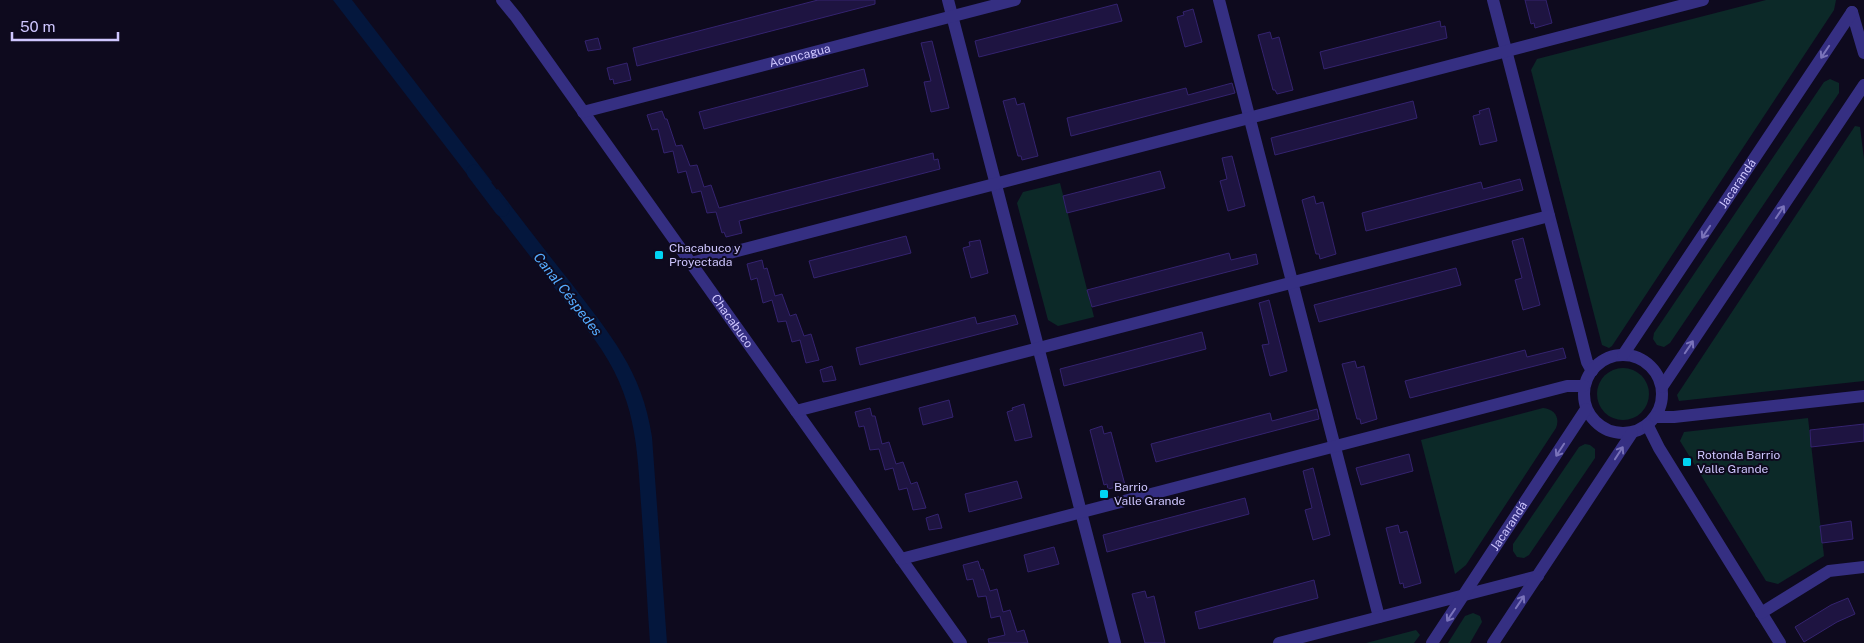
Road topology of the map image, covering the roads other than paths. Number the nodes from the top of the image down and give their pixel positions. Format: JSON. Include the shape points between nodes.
{"nodes":[{"id":1,"x":502,"y":0,"type":"edge"},
{"id":2,"x":948,"y":0,"type":"edge"},
{"id":3,"x":1015,"y":0,"type":"edge"},
{"id":4,"x":1219,"y":0,"type":"edge"},
{"id":5,"x":1493,"y":0,"type":"edge"},
{"id":6,"x":1704,"y":0,"type":"edge"},
{"id":7,"x":953,"y":16,"type":"junction"},
{"id":8,"x":1506,"y":51,"type":"junction"},
{"id":9,"x":1864,"y":53,"type":"edge"},
{"id":10,"x":1864,"y":85,"type":"edge"},
{"id":11,"x":583,"y":112,"type":"junction"},
{"id":12,"x":1250,"y":118,"type":"junction"},
{"id":13,"x":996,"y":184,"type":"junction"},
{"id":14,"x":1549,"y":216,"type":"junction"},
{"id":15,"x":691,"y":263,"type":"junction"},
{"id":16,"x":1292,"y":282,"type":"junction"},
{"id":17,"x":1038,"y":348,"type":"junction"},
{"id":18,"x":1624,"y":355,"type":"junction"},
{"id":19,"x":1592,"y":371,"type":"junction"},
{"id":20,"x":1584,"y":386,"type":"junction"},
{"id":21,"x":1662,"y":387,"type":"junction"},
{"id":22,"x":1864,"y":396,"type":"edge"},
{"id":23,"x":1586,"y":409,"type":"junction"},
{"id":24,"x":796,"y":411,"type":"junction"},
{"id":25,"x":1652,"y":421,"type":"junction"},
{"id":26,"x":1632,"y":433,"type":"junction"},
{"id":27,"x":1335,"y":446,"type":"junction"},
{"id":28,"x":1081,"y":512,"type":"junction"},
{"id":29,"x":901,"y":559,"type":"junction"},
{"id":30,"x":1864,"y":567,"type":"edge"},
{"id":31,"x":1538,"y":576,"type":"junction"},
{"id":32,"x":1464,"y":595,"type":"junction"},
{"id":33,"x":1761,"y":613,"type":"junction"},
{"id":34,"x":1379,"y":617,"type":"junction"},
{"id":35,"x":961,"y":643,"type":"edge"},
{"id":36,"x":1115,"y":643,"type":"edge"},
{"id":37,"x":1278,"y":643,"type":"edge"},
{"id":38,"x":1432,"y":643,"type":"edge"},
{"id":39,"x":1493,"y":643,"type":"edge"},
{"id":40,"x":1780,"y":643,"type":"edge"}],
"edges":[{"from":1,"to":11,"type":"street","name":"Chacabuco"},
{"from":2,"to":7,"type":"street"},
{"from":3,"to":7,"type":"street","name":"Aconcagua"},
{"from":4,"to":12,"type":"street"},
{"from":5,"to":8,"type":"street"},
{"from":6,"to":8,"type":"street"},
{"from":7,"to":11,"type":"street","name":"Aconcagua"},
{"from":7,"to":13,"type":"street"},
{"from":8,"to":12,"type":"street"},
{"from":8,"to":14,"type":"street"},
{"from":9,"to":18,"type":"street","name":"Jacarandá","one_way":true,"via":[[1852,12]]},
{"from":21,"to":10,"type":"street","one_way":true},
{"from":11,"to":15,"type":"street","name":"Chacabuco"},
{"from":12,"to":13,"type":"street"},
{"from":12,"to":16,"type":"street"},
{"from":13,"to":15,"type":"street"},
{"from":13,"to":17,"type":"street"},
{"from":14,"to":16,"type":"street"},
{"from":14,"to":19,"type":"street"},
{"from":15,"to":24,"type":"street","name":"Chacabuco"},
{"from":16,"to":17,"type":"street"},
{"from":16,"to":27,"type":"street"},
{"from":17,"to":24,"type":"street"},
{"from":17,"to":28,"type":"street"},
{"from":18,"to":19,"type":"street","via":[[1606,359]]},
{"from":18,"to":21,"type":"street","via":[[1634,356],[1653,368]]},
{"from":19,"to":20,"type":"street"},
{"from":20,"to":23,"type":"street"},
{"from":20,"to":27,"type":"street","via":[[1567,386]]},
{"from":21,"to":25,"type":"street","via":[[1663,398]]},
{"from":22,"to":25,"type":"street"},
{"from":23,"to":26,"type":"street","via":[[1592,419],[1605,429],[1621,434]]},
{"from":23,"to":32,"type":"street","name":"Jacarandá","one_way":true},
{"from":24,"to":29,"type":"street","name":"Chacabuco"},
{"from":25,"to":26,"type":"street"},
{"from":25,"to":33,"type":"street","via":[[1659,448]]},
{"from":31,"to":26,"type":"street","one_way":true},
{"from":27,"to":28,"type":"street"},
{"from":27,"to":34,"type":"street"},
{"from":28,"to":29,"type":"street"},
{"from":28,"to":36,"type":"street"},
{"from":29,"to":35,"type":"street","name":"Chacabuco"},
{"from":30,"to":33,"type":"street","via":[[1829,571]]},
{"from":31,"to":32,"type":"street"},
{"from":39,"to":31,"type":"street","one_way":true},
{"from":32,"to":34,"type":"street"},
{"from":32,"to":38,"type":"street","name":"Jacarandá","one_way":true},
{"from":33,"to":40,"type":"street"},
{"from":34,"to":37,"type":"street"}]}
